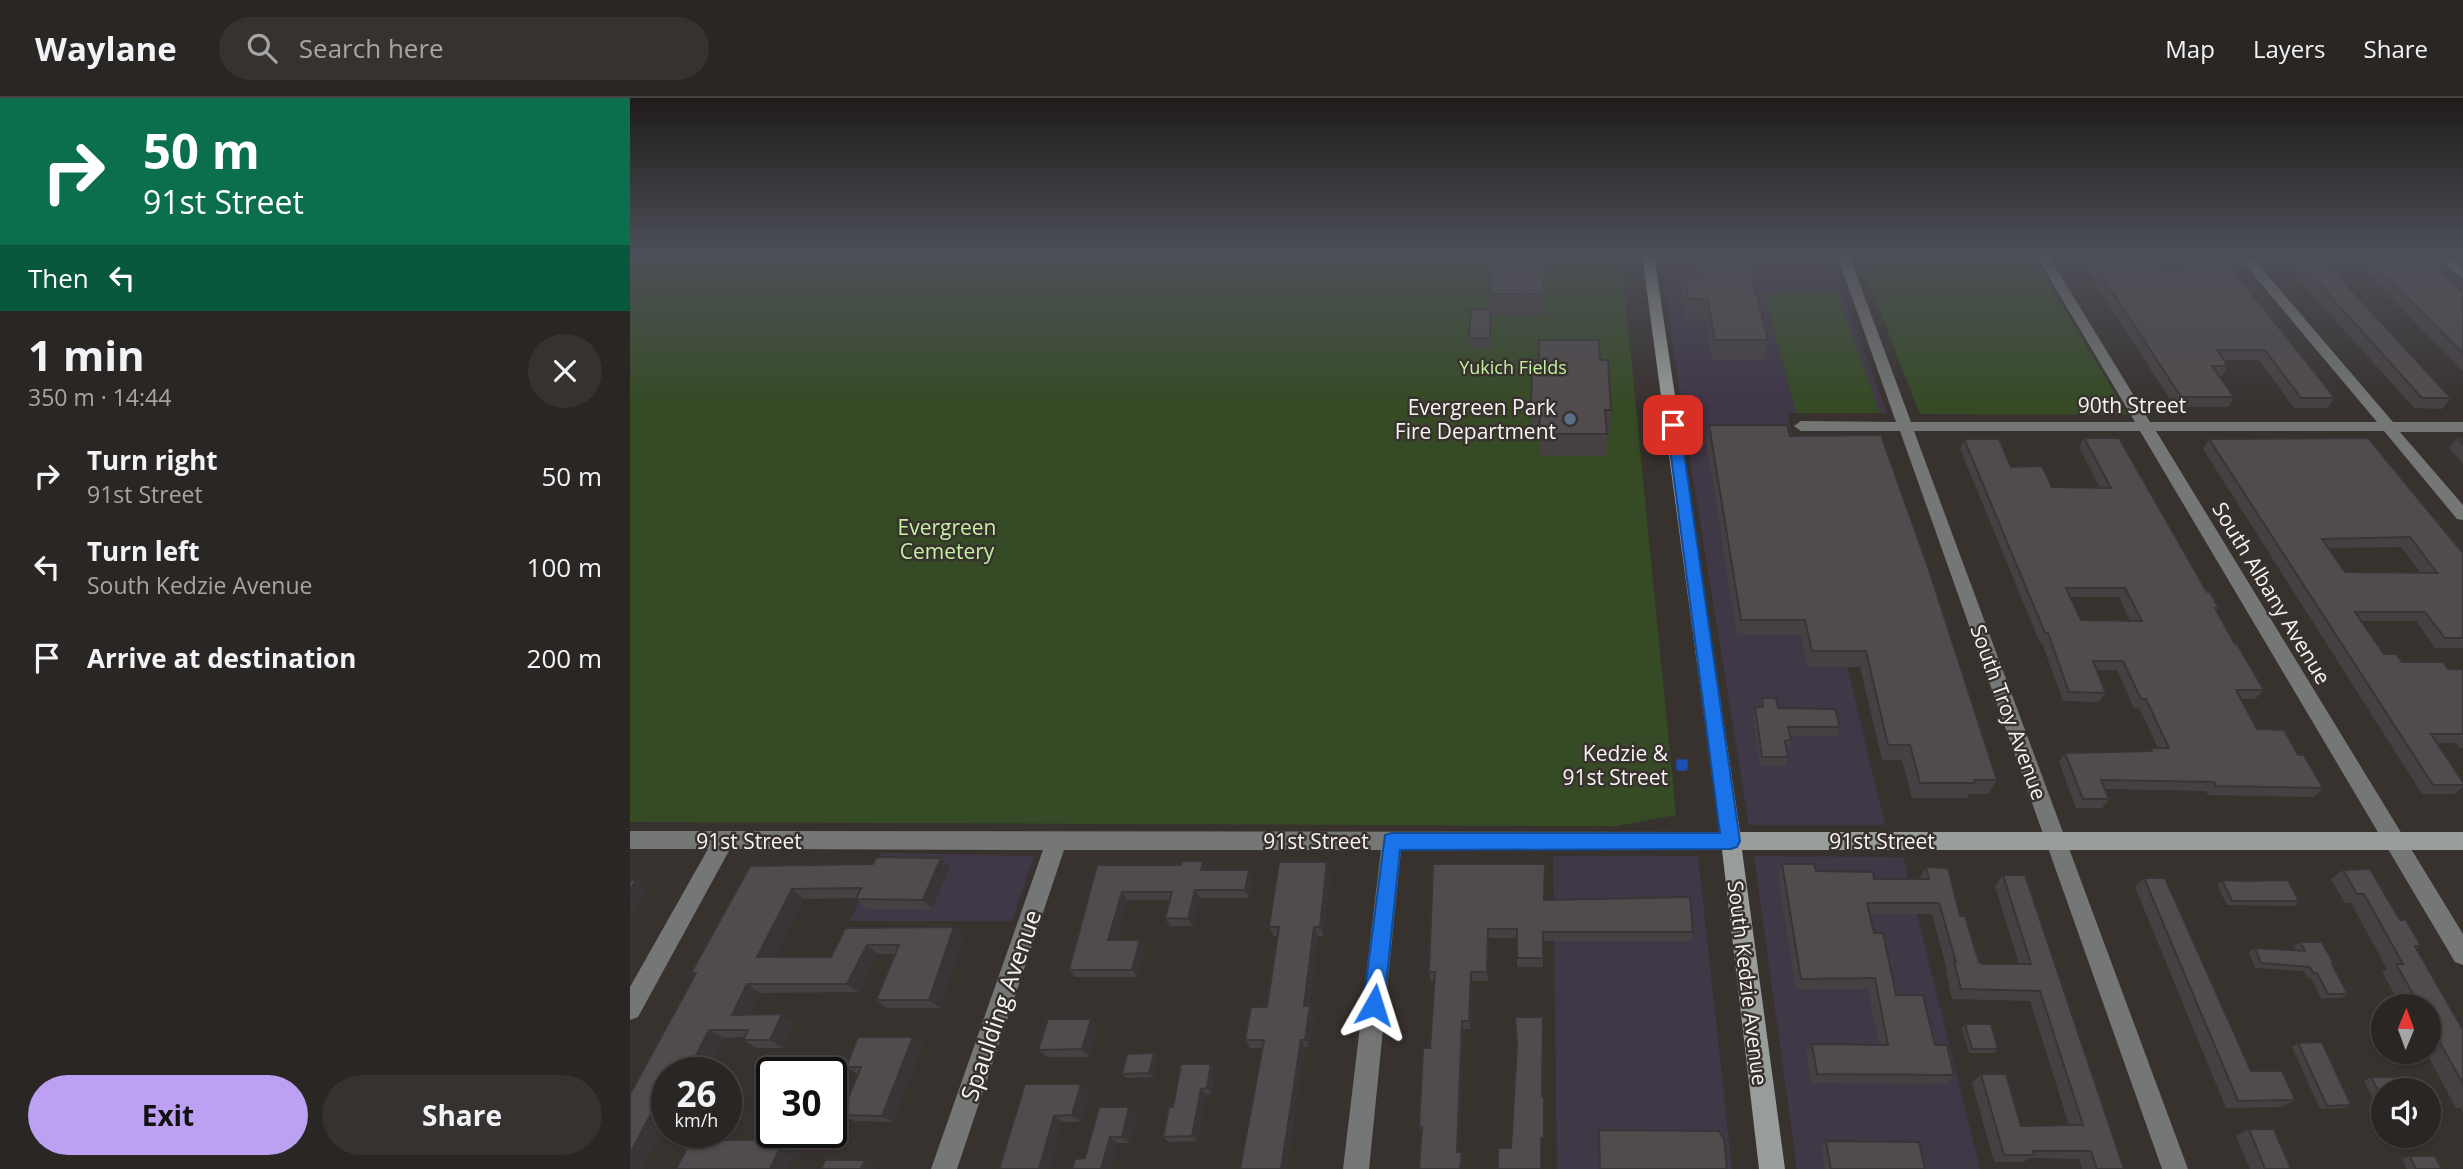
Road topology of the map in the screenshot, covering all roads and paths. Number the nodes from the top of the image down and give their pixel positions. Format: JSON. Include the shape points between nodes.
{"nodes":[{"id":1,"x":1655,"y":305,"type":"edge"},
{"id":2,"x":1861,"y":305,"type":"edge"},
{"id":3,"x":2072,"y":305,"type":"edge"},
{"id":4,"x":2285,"y":305,"type":"edge"},
{"id":5,"x":1801,"y":426,"type":"dead end"},
{"id":6,"x":1905,"y":426,"type":"junction"},
{"id":7,"x":2145,"y":426,"type":"junction"},
{"id":8,"x":2388,"y":427,"type":"junction"},
{"id":9,"x":2463,"y":427,"type":"edge"},
{"id":10,"x":2463,"y":515,"type":"edge"},
{"id":11,"x":630,"y":840,"type":"edge"},
{"id":12,"x":724,"y":841,"type":"junction"},
{"id":13,"x":1392,"y":841,"type":"junction"},
{"id":14,"x":1731,"y":841,"type":"junction"},
{"id":15,"x":2056,"y":841,"type":"junction"},
{"id":16,"x":2395,"y":841,"type":"junction"},
{"id":17,"x":2463,"y":841,"type":"edge"},
{"id":18,"x":1056,"y":842,"type":"junction"},
{"id":19,"x":2463,"y":954,"type":"edge"},
{"id":20,"x":630,"y":1009,"type":"edge"},
{"id":21,"x":944,"y":1169,"type":"edge"},
{"id":22,"x":1356,"y":1169,"type":"edge"},
{"id":23,"x":1772,"y":1169,"type":"edge"},
{"id":24,"x":2175,"y":1169,"type":"edge"}],
"edges":[{"from":1,"to":14,"type":"main road","name":"South Kedzie Avenue"},
{"from":2,"to":6,"type":"street","name":"South Troy Avenue"},
{"from":3,"to":7,"type":"street","name":"South Albany Avenue"},
{"from":4,"to":8,"type":"street"},
{"from":5,"to":6,"type":"street","name":"90th Street"},
{"from":6,"to":7,"type":"street","name":"90th Street"},
{"from":6,"to":15,"type":"street","name":"South Troy Avenue"},
{"from":7,"to":8,"type":"street","name":"90th Street"},
{"from":7,"to":16,"type":"street","name":"South Albany Avenue"},
{"from":8,"to":9,"type":"street","name":"90th Street"},
{"from":8,"to":10,"type":"street"},
{"from":11,"to":12,"type":"street","name":"91st Street"},
{"from":12,"to":18,"type":"street","name":"91st Street"},
{"from":12,"to":20,"type":"street"},
{"from":13,"to":14,"type":"street","name":"91st Street"},
{"from":13,"to":18,"type":"street","name":"91st Street"},
{"from":13,"to":22,"type":"street"},
{"from":14,"to":15,"type":"main road","name":"91st Street"},
{"from":14,"to":23,"type":"main road","name":"South Kedzie Avenue"},
{"from":15,"to":16,"type":"main road","name":"91st Street"},
{"from":15,"to":24,"type":"street","name":"South Troy Avenue"},
{"from":16,"to":17,"type":"main road","name":"91st Street"},
{"from":16,"to":19,"type":"street","name":"South Albany Avenue"},
{"from":18,"to":21,"type":"street","name":"Spaulding Avenue"}]}
